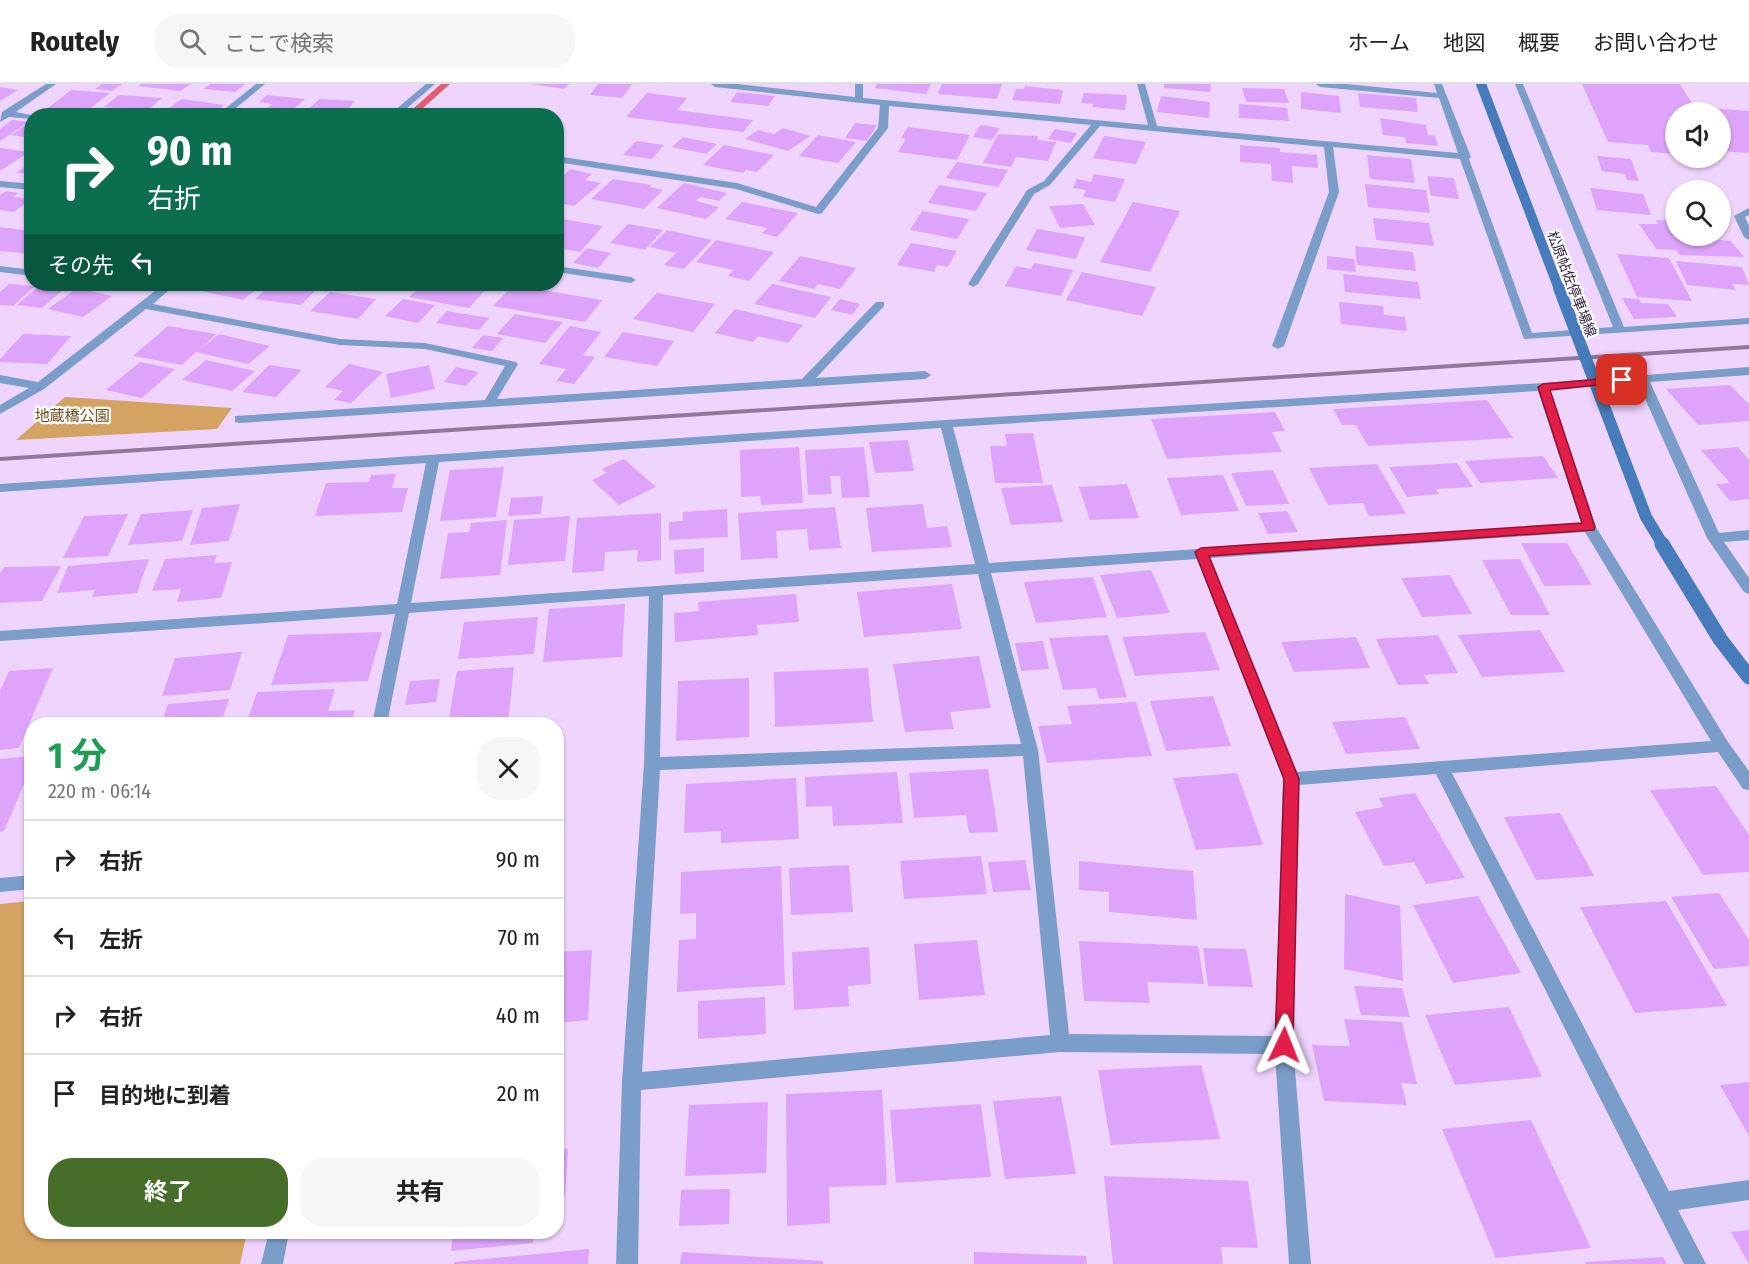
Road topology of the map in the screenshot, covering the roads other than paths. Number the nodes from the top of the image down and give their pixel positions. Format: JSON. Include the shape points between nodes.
{"nodes":[{"id":1,"x":52,"y":84,"type":"edge"},
{"id":2,"x":261,"y":84,"type":"edge"},
{"id":3,"x":431,"y":84,"type":"edge"},
{"id":4,"x":715,"y":84,"type":"edge"},
{"id":5,"x":859,"y":84,"type":"edge"},
{"id":6,"x":1141,"y":84,"type":"edge"},
{"id":7,"x":1320,"y":84,"type":"edge"},
{"id":8,"x":1438,"y":84,"type":"edge"},
{"id":9,"x":1480,"y":84,"type":"edge"},
{"id":10,"x":1519,"y":84,"type":"edge"},
{"id":11,"x":1441,"y":96,"type":"junction"},
{"id":12,"x":859,"y":99,"type":"junction"},
{"id":13,"x":885,"y":103,"type":"junction"},
{"id":14,"x":230,"y":108,"type":"edge"},
{"id":15,"x":402,"y":108,"type":"edge"},
{"id":16,"x":3,"y":115,"type":"edge"},
{"id":17,"x":24,"y":116,"type":"edge"},
{"id":18,"x":1096,"y":123,"type":"junction"},
{"id":19,"x":1153,"y":128,"type":"junction"},
{"id":20,"x":1328,"y":144,"type":"junction"},
{"id":21,"x":1466,"y":157,"type":"junction"},
{"id":22,"x":564,"y":160,"type":"edge"},
{"id":23,"x":0,"y":184,"type":"edge"},
{"id":24,"x":24,"y":186,"type":"edge"},
{"id":25,"x":1749,"y":211,"type":"edge"},
{"id":26,"x":1749,"y":237,"type":"edge"},
{"id":27,"x":0,"y":269,"type":"edge"},
{"id":28,"x":564,"y":270,"type":"edge"},
{"id":29,"x":24,"y":272,"type":"edge"},
{"id":30,"x":631,"y":280,"type":"dead end"},
{"id":31,"x":973,"y":284,"type":"dead end"},
{"id":32,"x":161,"y":291,"type":"edge"},
{"id":33,"x":880,"y":304,"type":"dead end"},
{"id":34,"x":143,"y":305,"type":"junction"},
{"id":35,"x":1749,"y":321,"type":"edge"},
{"id":36,"x":1620,"y":330,"type":"junction"},
{"id":37,"x":1278,"y":346,"type":"dead end"},
{"id":38,"x":1749,"y":371,"type":"edge"},
{"id":39,"x":925,"y":375,"type":"dead end"},
{"id":40,"x":0,"y":378,"type":"edge"},
{"id":41,"x":1642,"y":378,"type":"junction"},
{"id":42,"x":805,"y":383,"type":"junction"},
{"id":43,"x":40,"y":386,"type":"junction"},
{"id":44,"x":1543,"y":387,"type":"junction"},
{"id":45,"x":489,"y":404,"type":"junction"},
{"id":46,"x":0,"y":410,"type":"edge"},
{"id":47,"x":239,"y":419,"type":"dead end"},
{"id":48,"x":946,"y":424,"type":"junction"},
{"id":49,"x":433,"y":460,"type":"junction"},
{"id":50,"x":0,"y":488,"type":"edge"},
{"id":51,"x":1589,"y":527,"type":"junction"},
{"id":52,"x":1749,"y":536,"type":"edge"},
{"id":53,"x":1714,"y":538,"type":"junction"},
{"id":54,"x":1201,"y":552,"type":"junction"},
{"id":55,"x":983,"y":567,"type":"junction"},
{"id":56,"x":1749,"y":589,"type":"edge"},
{"id":57,"x":656,"y":590,"type":"junction"},
{"id":58,"x":403,"y":609,"type":"junction"},
{"id":59,"x":0,"y":636,"type":"edge"},
{"id":60,"x":1749,"y":677,"type":"edge"},
{"id":61,"x":381,"y":717,"type":"edge"},
{"id":62,"x":1722,"y":747,"type":"junction"},
{"id":63,"x":1030,"y":750,"type":"junction"},
{"id":64,"x":652,"y":764,"type":"junction"},
{"id":65,"x":1441,"y":768,"type":"junction"},
{"id":66,"x":1291,"y":779,"type":"junction"},
{"id":67,"x":1749,"y":784,"type":"edge"},
{"id":68,"x":24,"y":883,"type":"edge"},
{"id":69,"x":0,"y":885,"type":"edge"},
{"id":70,"x":1060,"y":1043,"type":"junction"},
{"id":71,"x":1284,"y":1045,"type":"junction"},
{"id":72,"x":632,"y":1082,"type":"junction"},
{"id":73,"x":1749,"y":1190,"type":"edge"},
{"id":74,"x":1663,"y":1202,"type":"junction"},
{"id":75,"x":277,"y":1239,"type":"edge"},
{"id":76,"x":272,"y":1264,"type":"edge"},
{"id":77,"x":627,"y":1264,"type":"edge"},
{"id":78,"x":1300,"y":1264,"type":"edge"},
{"id":79,"x":1695,"y":1264,"type":"edge"}],
"edges":[{"from":1,"to":16,"type":"street"},
{"from":2,"to":14,"type":"street"},
{"from":3,"to":15,"type":"street"},
{"from":4,"to":12,"type":"street"},
{"from":5,"to":12,"type":"street"},
{"from":6,"to":19,"type":"street"},
{"from":7,"to":11,"type":"street"},
{"from":8,"to":11,"type":"street"},
{"from":9,"to":60,"type":"main road","name":"松原帖佐停車場線","bridge":true,"via":[[1646,517],[1720,639]]},
{"from":10,"to":36,"type":"street"},
{"from":11,"to":21,"type":"street"},
{"from":12,"to":13,"type":"street"},
{"from":13,"to":18,"type":"street"},
{"from":13,"to":22,"type":"street","via":[[883,128],[818,211],[737,186]]},
{"from":16,"to":17,"type":"street"},
{"from":18,"to":19,"type":"street"},
{"from":18,"to":31,"type":"street","via":[[1047,183],[1030,192]]},
{"from":19,"to":20,"type":"street"},
{"from":20,"to":21,"type":"street"},
{"from":20,"to":37,"type":"street","via":[[1334,192]]},
{"from":21,"to":36,"type":"street","via":[[1528,337]]},
{"from":23,"to":24,"type":"street"},
{"from":25,"to":26,"type":"street","via":[[1739,216]]},
{"from":27,"to":29,"type":"street"},
{"from":28,"to":30,"type":"street"},
{"from":32,"to":34,"type":"street"},
{"from":33,"to":42,"type":"street"},
{"from":34,"to":43,"type":"street"},
{"from":34,"to":45,"type":"street","via":[[340,342],[424,346],[512,364]]},
{"from":35,"to":36,"type":"street"},
{"from":38,"to":41,"type":"street"},
{"from":39,"to":42,"type":"street"},
{"from":40,"to":43,"type":"street"},
{"from":41,"to":44,"type":"street"},
{"from":41,"to":53,"type":"street"},
{"from":42,"to":45,"type":"street"},
{"from":43,"to":46,"type":"street"},
{"from":44,"to":48,"type":"street"},
{"from":44,"to":51,"type":"street"},
{"from":45,"to":47,"type":"street"},
{"from":48,"to":49,"type":"street"},
{"from":48,"to":55,"type":"street"},
{"from":49,"to":50,"type":"street"},
{"from":49,"to":58,"type":"street"},
{"from":51,"to":54,"type":"street"},
{"from":51,"to":62,"type":"street"},
{"from":52,"to":53,"type":"street"},
{"from":53,"to":56,"type":"street"},
{"from":54,"to":55,"type":"street"},
{"from":54,"to":66,"type":"street"},
{"from":55,"to":57,"type":"street"},
{"from":55,"to":63,"type":"street"},
{"from":57,"to":58,"type":"street"},
{"from":57,"to":64,"type":"street"},
{"from":58,"to":59,"type":"street"},
{"from":58,"to":61,"type":"street"},
{"from":62,"to":65,"type":"street"},
{"from":62,"to":67,"type":"street"},
{"from":63,"to":64,"type":"street"},
{"from":63,"to":70,"type":"street"},
{"from":64,"to":72,"type":"street"},
{"from":65,"to":66,"type":"street"},
{"from":65,"to":74,"type":"street"},
{"from":66,"to":71,"type":"street"},
{"from":68,"to":69,"type":"street"},
{"from":70,"to":71,"type":"street"},
{"from":70,"to":72,"type":"street"},
{"from":71,"to":78,"type":"street"},
{"from":72,"to":77,"type":"street"},
{"from":73,"to":74,"type":"street"},
{"from":74,"to":79,"type":"street"},
{"from":75,"to":76,"type":"street"}]}
